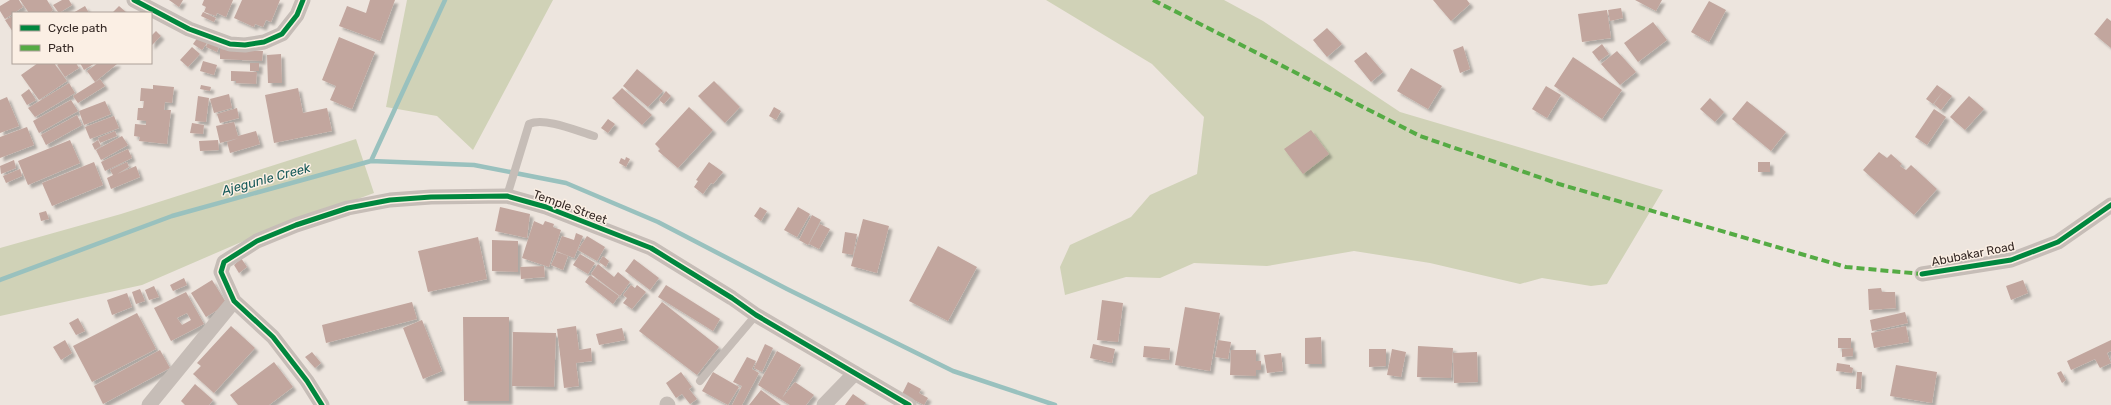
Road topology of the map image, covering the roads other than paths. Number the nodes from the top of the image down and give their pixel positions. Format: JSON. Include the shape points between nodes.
{"nodes":[{"id":1,"x":134,"y":0,"type":"edge"},
{"id":2,"x":303,"y":0,"type":"edge"},
{"id":3,"x":594,"y":136,"type":"dead end"},
{"id":4,"x":508,"y":192,"type":"junction"},
{"id":5,"x":2111,"y":205,"type":"edge"},
{"id":6,"x":1922,"y":274,"type":"dead end"},
{"id":7,"x":234,"y":301,"type":"junction"},
{"id":8,"x":756,"y":316,"type":"junction"},
{"id":9,"x":855,"y":374,"type":"junction"},
{"id":10,"x":700,"y":381,"type":"dead end"},
{"id":11,"x":149,"y":405,"type":"edge"},
{"id":12,"x":322,"y":405,"type":"edge"},
{"id":13,"x":824,"y":405,"type":"edge"},
{"id":14,"x":909,"y":405,"type":"edge"}],
"edges":[{"from":1,"to":2,"type":"street","via":[[189,29],[230,44],[245,45],[264,42],[282,34],[297,15]]},
{"from":3,"to":4,"type":"lane","via":[[562,126],[534,122],[529,124]]},
{"from":4,"to":7,"type":"street","name":"Temple Street","via":[[390,200],[348,208],[296,225],[256,241],[224,262],[221,272]]},
{"from":4,"to":8,"type":"street","name":"Temple Street","via":[[651,248],[732,298]]},
{"from":5,"to":6,"type":"street","name":"Abubakar Road","via":[[2058,242],[2011,260]]},
{"from":7,"to":11,"type":"street"},
{"from":7,"to":12,"type":"street","via":[[273,337]]},
{"from":8,"to":9,"type":"street","name":"Temple Street"},
{"from":8,"to":10,"type":"lane"},
{"from":9,"to":13,"type":"street"},
{"from":9,"to":14,"type":"street","name":"Temple Street"}]}
